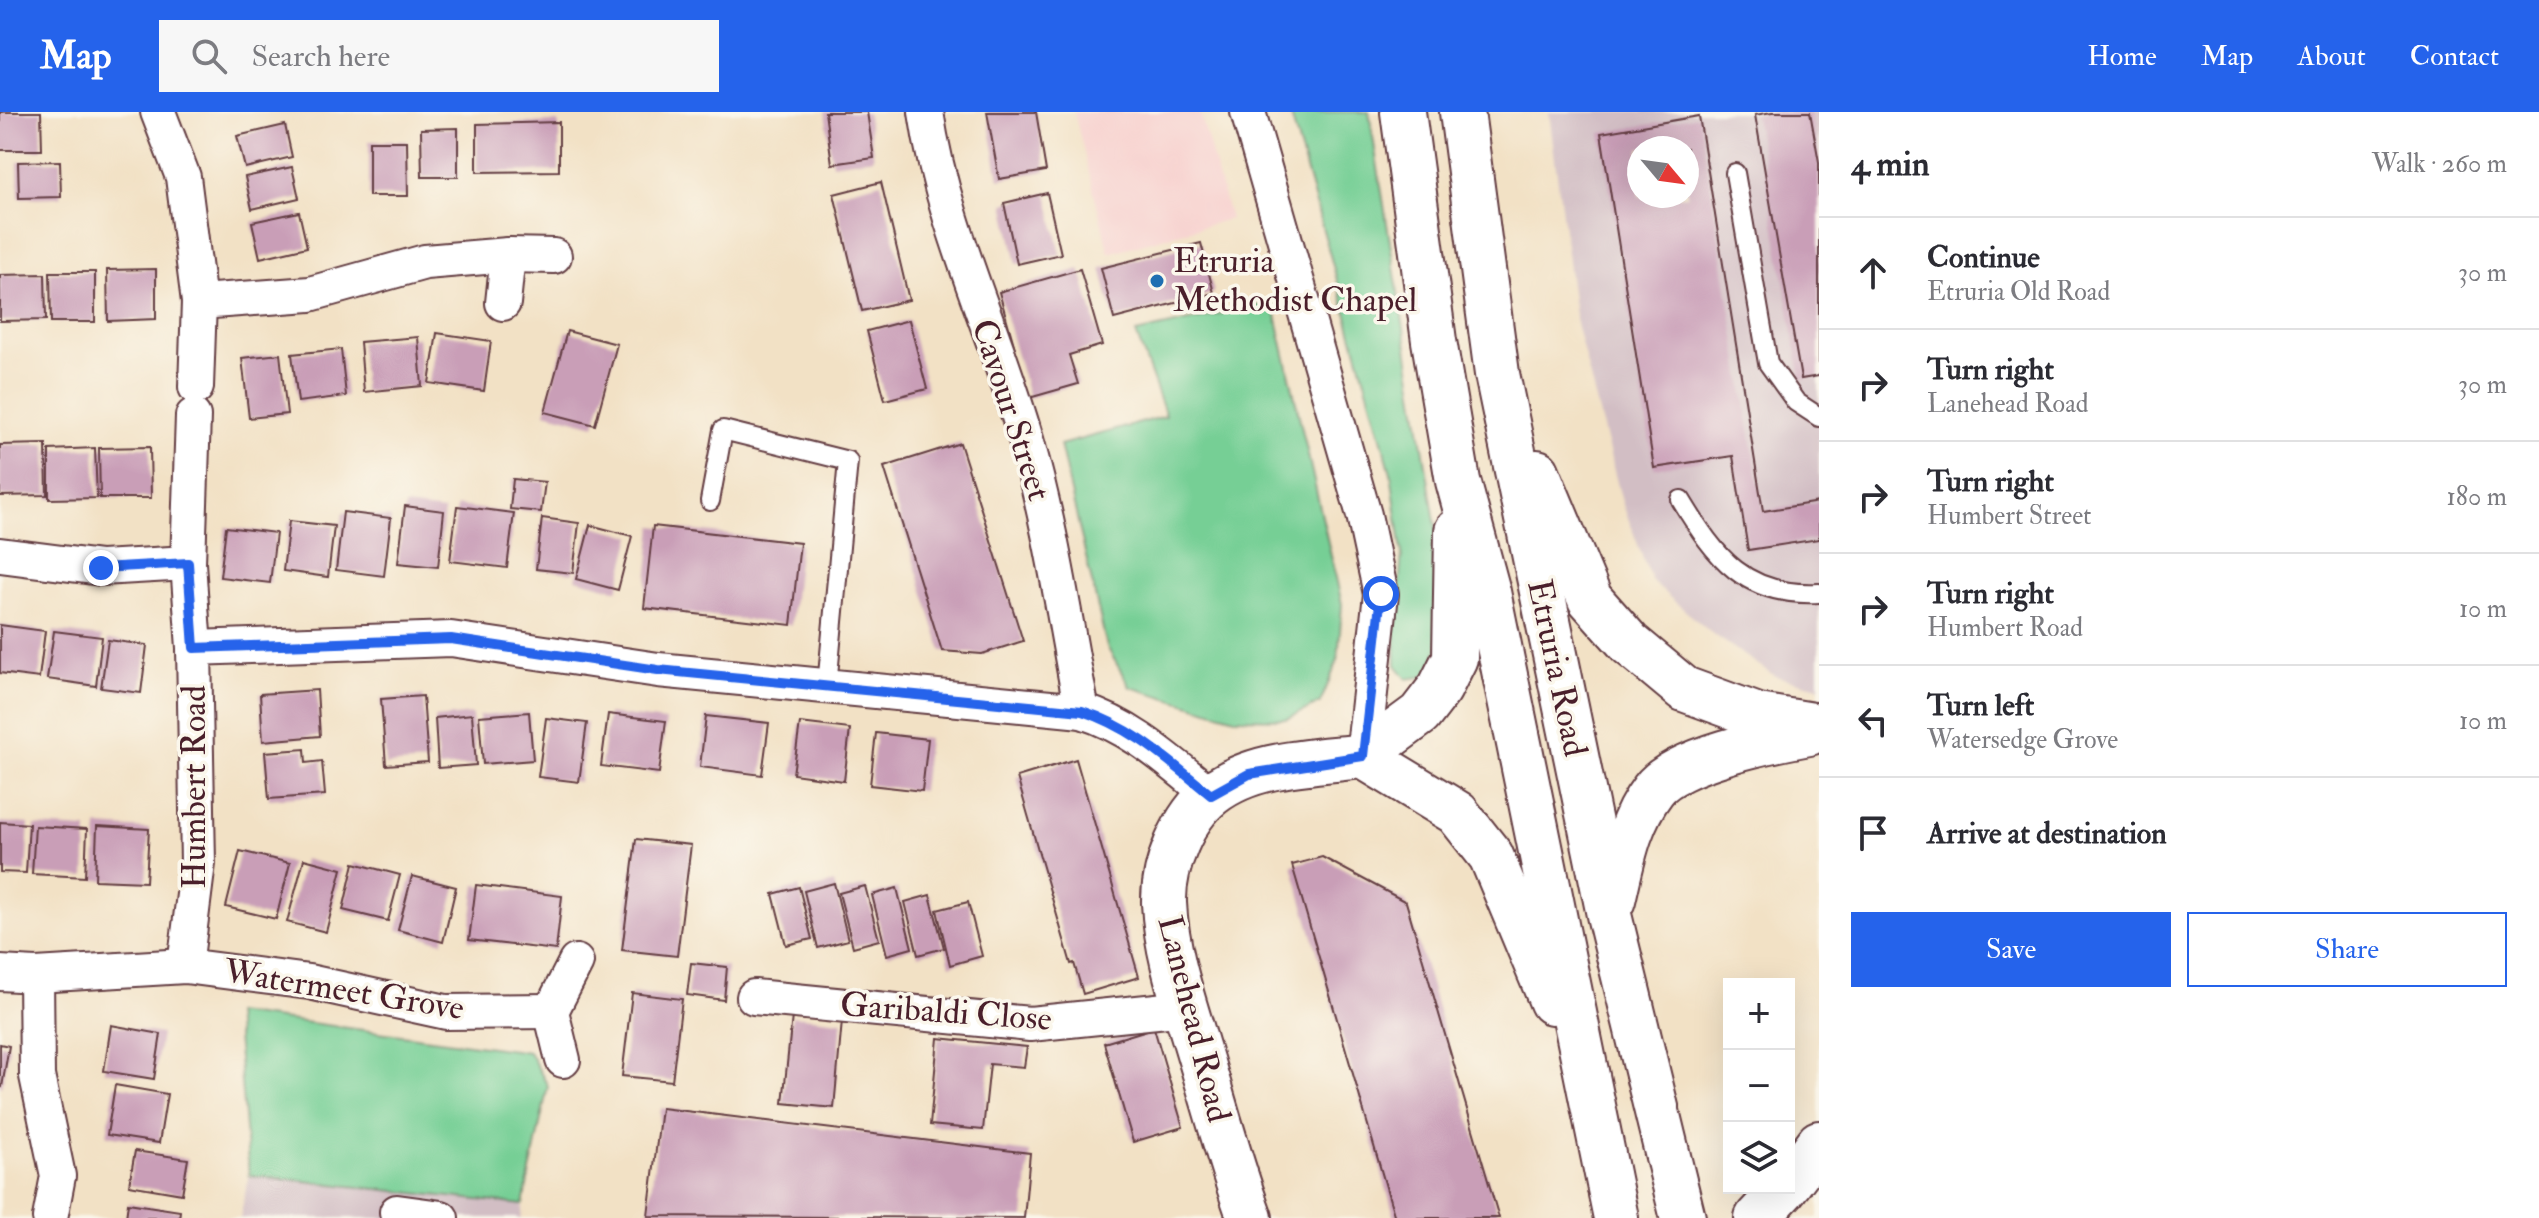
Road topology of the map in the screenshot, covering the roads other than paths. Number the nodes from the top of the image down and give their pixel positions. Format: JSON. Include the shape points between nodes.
{"nodes":[{"id":1,"x":158,"y":112,"type":"edge"},
{"id":2,"x":926,"y":112,"type":"edge"},
{"id":3,"x":1248,"y":112,"type":"edge"},
{"id":4,"x":1403,"y":112,"type":"edge"},
{"id":5,"x":1462,"y":112,"type":"edge"},
{"id":6,"x":1735,"y":173,"type":"dead end"},
{"id":7,"x":508,"y":255,"type":"junction"},
{"id":8,"x":554,"y":256,"type":"dead end"},
{"id":9,"x":199,"y":302,"type":"junction"},
{"id":10,"x":503,"y":303,"type":"dead end"},
{"id":11,"x":1497,"y":374,"type":"junction"},
{"id":12,"x":1819,"y":417,"type":"edge"},
{"id":13,"x":1458,"y":481,"type":"junction"},
{"id":14,"x":1681,"y":500,"type":"dead end"},
{"id":15,"x":710,"y":501,"type":"dead end"},
{"id":16,"x":0,"y":555,"type":"edge"},
{"id":17,"x":188,"y":563,"type":"junction"},
{"id":18,"x":1819,"y":593,"type":"edge"},
{"id":19,"x":194,"y":648,"type":"junction"},
{"id":20,"x":827,"y":686,"type":"junction"},
{"id":21,"x":1082,"y":711,"type":"junction"},
{"id":22,"x":1819,"y":729,"type":"edge"},
{"id":23,"x":1363,"y":756,"type":"junction"},
{"id":24,"x":1211,"y":795,"type":"junction"},
{"id":25,"x":1609,"y":915,"type":"junction"},
{"id":26,"x":576,"y":962,"type":"dead end"},
{"id":27,"x":185,"y":966,"type":"junction"},
{"id":28,"x":0,"y":973,"type":"edge"},
{"id":29,"x":36,"y":975,"type":"junction"},
{"id":30,"x":754,"y":997,"type":"dead end"},
{"id":31,"x":1186,"y":1008,"type":"junction"},
{"id":32,"x":551,"y":1011,"type":"junction"},
{"id":33,"x":563,"y":1060,"type":"dead end"},
{"id":34,"x":1590,"y":1093,"type":"junction"},
{"id":35,"x":1819,"y":1143,"type":"edge"},
{"id":36,"x":1795,"y":1175,"type":"edge"},
{"id":37,"x":1780,"y":1194,"type":"edge"},
{"id":38,"x":397,"y":1212,"type":"dead end"},
{"id":39,"x":50,"y":1218,"type":"edge"},
{"id":40,"x":441,"y":1218,"type":"edge"},
{"id":41,"x":1250,"y":1218,"type":"edge"},
{"id":42,"x":1616,"y":1218,"type":"edge"},
{"id":43,"x":1683,"y":1218,"type":"edge"},
{"id":44,"x":1757,"y":1218,"type":"edge"}],
"edges":[{"from":1,"to":9,"type":"street","name":"Humbert Road","via":[[183,177]]},
{"from":2,"to":21,"type":"street","name":"Cavour Street","via":[[931,148],[977,304],[1027,441]]},
{"from":3,"to":23,"type":"street","via":[[1364,515],[1381,594]]},
{"from":4,"to":13,"type":"main road","name":"Etruria Road"},
{"from":5,"to":11,"type":"main road","name":"Etruria Road"},
{"from":6,"to":12,"type":"lane","via":[[1768,363],[1796,402]]},
{"from":7,"to":8,"type":"street"},
{"from":7,"to":9,"type":"street","via":[[425,262],[310,294]]},
{"from":7,"to":10,"type":"street"},
{"from":9,"to":17,"type":"street","name":"Humbert Road"},
{"from":11,"to":22,"type":"main road","via":[[1590,599],[1630,644],[1684,689],[1758,716]]},
{"from":11,"to":25,"type":"main road","name":"Etruria Road"},
{"from":13,"to":23,"type":"main road","via":[[1455,658],[1420,714]]},
{"from":13,"to":34,"type":"main road","name":"Etruria Road","via":[[1488,592]]},
{"from":14,"to":18,"type":"lane","via":[[1717,556],[1736,573],[1783,592]]},
{"from":15,"to":20,"type":"lane","via":[[723,430],[848,461]]},
{"from":16,"to":17,"type":"street","via":[[101,568]]},
{"from":17,"to":19,"type":"street","name":"Humbert Road"},
{"from":19,"to":20,"type":"street","via":[[451,639],[658,670]]},
{"from":19,"to":27,"type":"street","name":"Humbert Road","via":[[198,863]]},
{"from":20,"to":21,"type":"street"},
{"from":21,"to":24,"type":"street","via":[[1111,720],[1142,740]]},
{"from":22,"to":25,"type":"main road","via":[[1701,759],[1654,787],[1628,835]]},
{"from":23,"to":24,"type":"main road","name":"Lanehead Road","via":[[1249,774]]},
{"from":23,"to":34,"type":"main road","via":[[1457,813],[1491,856]]},
{"from":24,"to":31,"type":"main road","name":"Lanehead Road","via":[[1174,848],[1164,900]]},
{"from":25,"to":43,"type":"main road","name":"Etruria Road"},
{"from":26,"to":32,"type":"street"},
{"from":27,"to":29,"type":"street","name":"Watermeet Grove"},
{"from":27,"to":32,"type":"street","name":"Watermeet Grove","via":[[309,982],[446,1012]]},
{"from":28,"to":29,"type":"street","name":"Watermeet Grove"},
{"from":29,"to":39,"type":"street","via":[[37,1076],[58,1176]]},
{"from":30,"to":31,"type":"street","name":"Garibaldi Close","via":[[1030,1024]]},
{"from":31,"to":41,"type":"main road","name":"Lanehead Road"},
{"from":32,"to":33,"type":"street"},
{"from":34,"to":42,"type":"main road","name":"Etruria Road"},
{"from":35,"to":36,"type":"main road"},
{"from":37,"to":44,"type":"main road"},
{"from":38,"to":40,"type":"street"}]}
